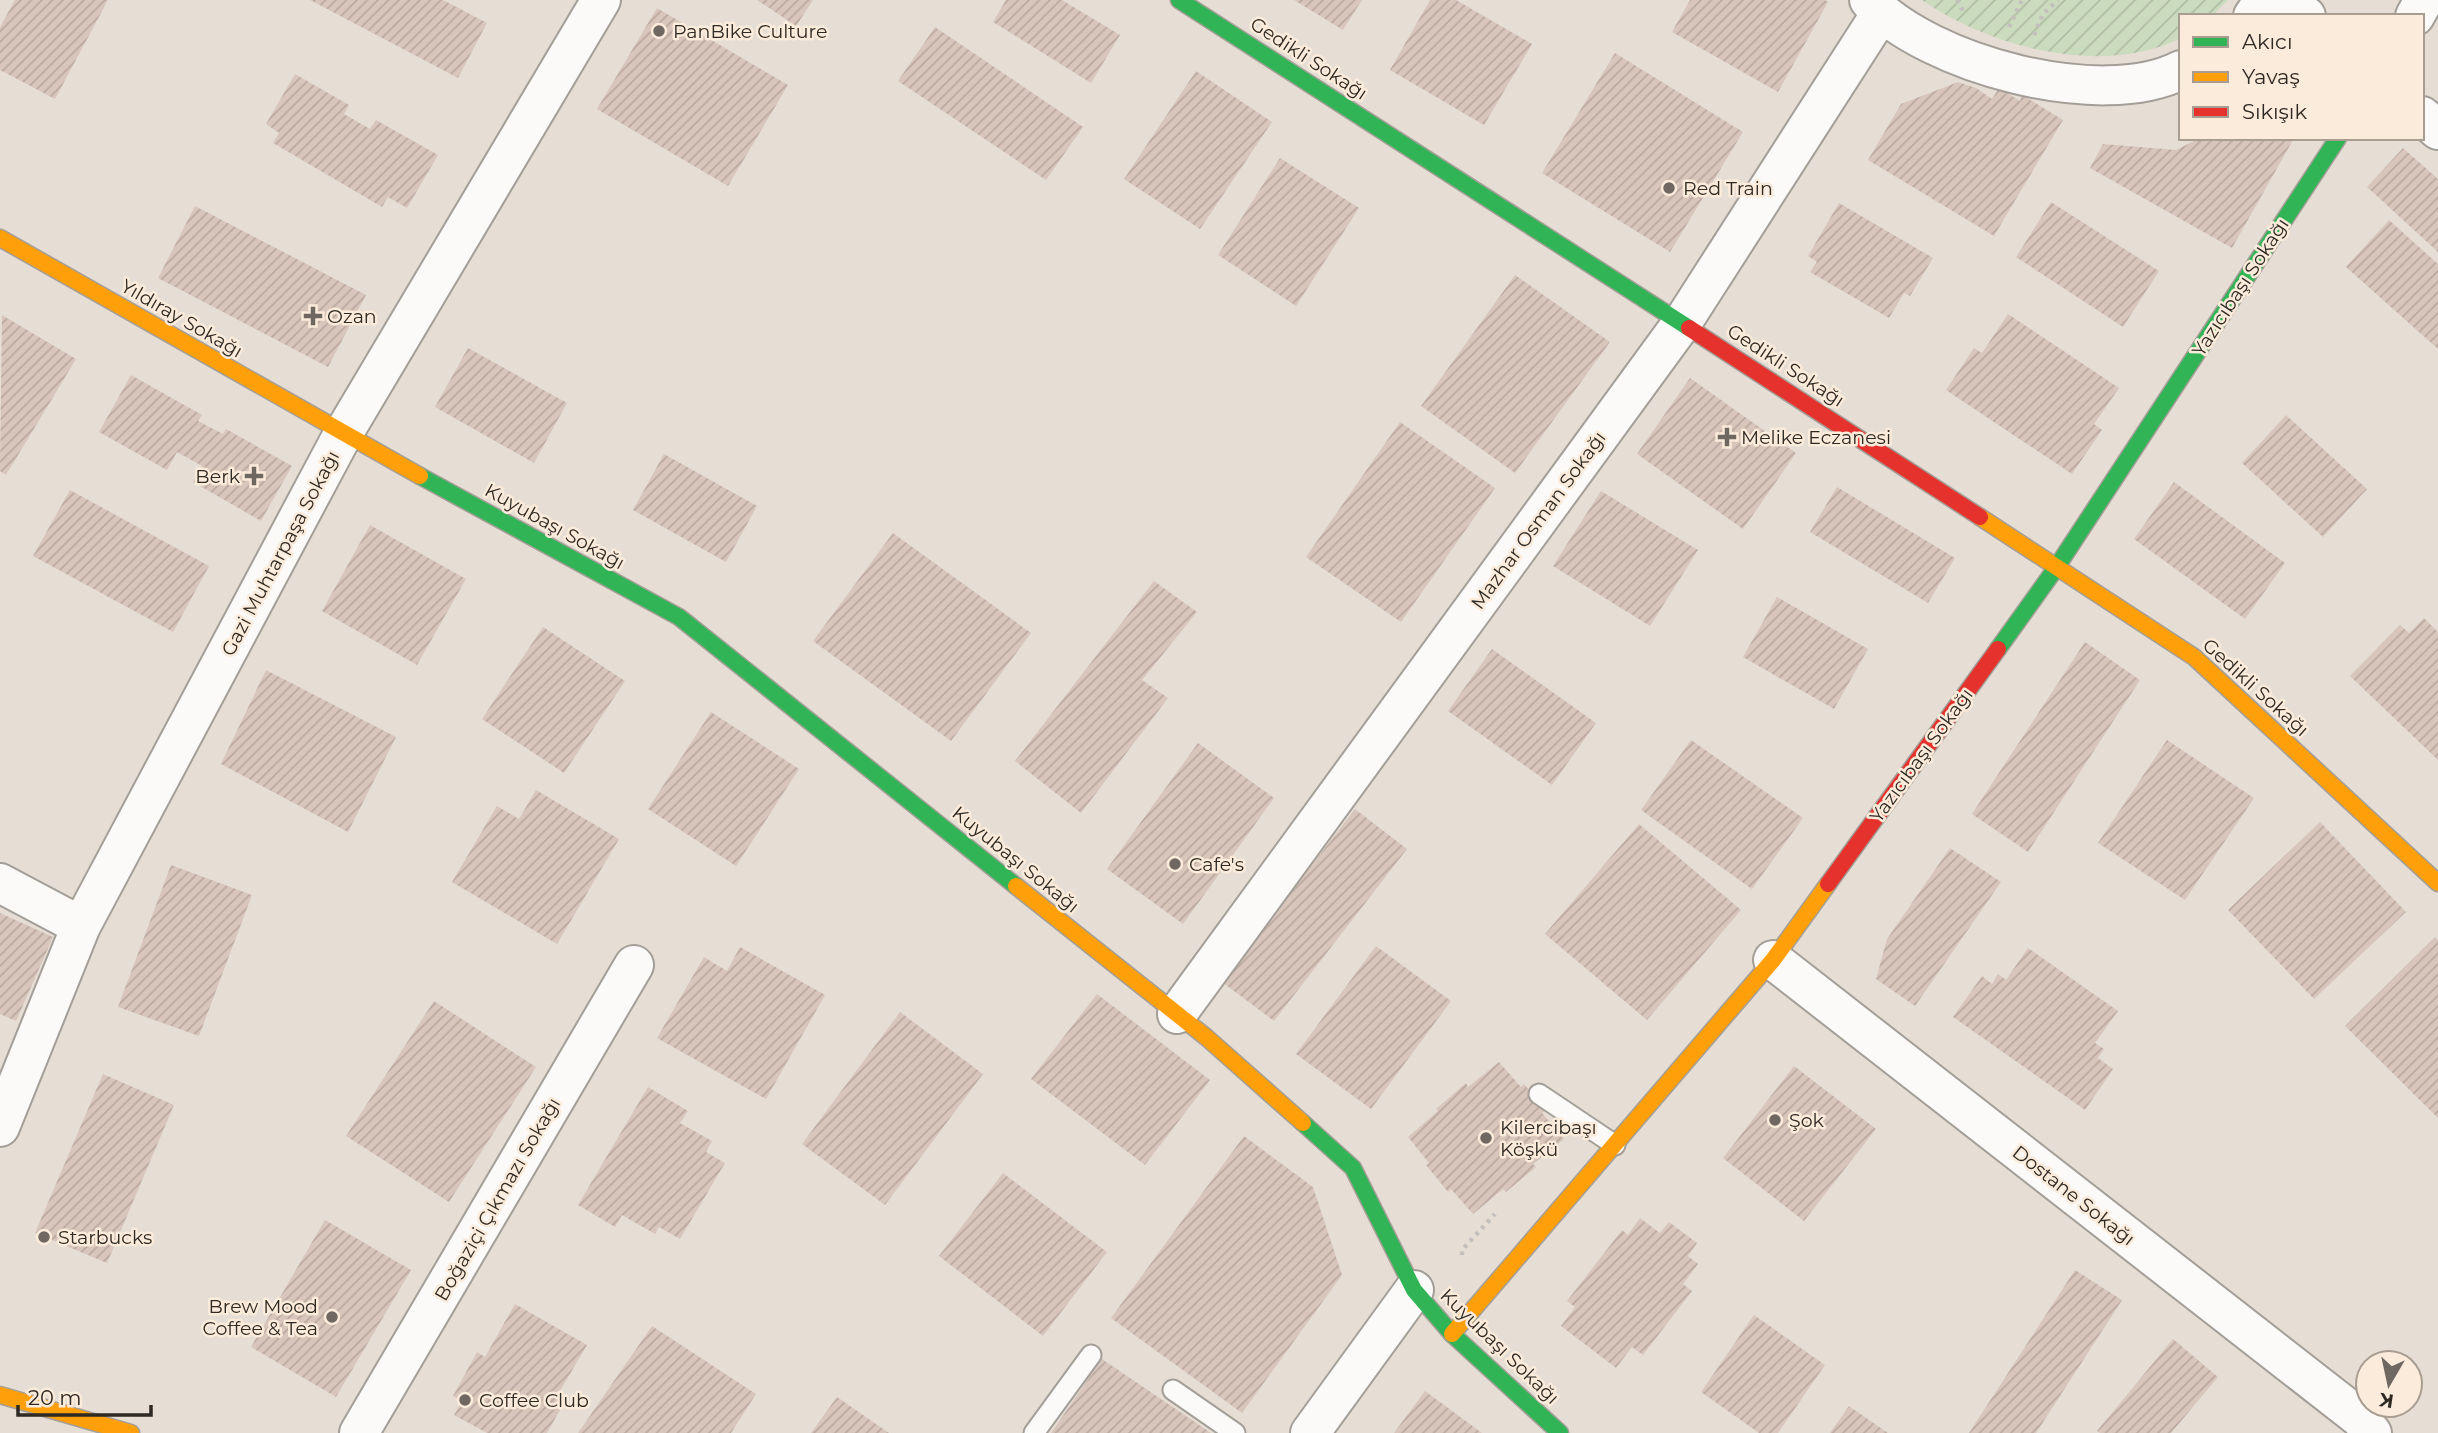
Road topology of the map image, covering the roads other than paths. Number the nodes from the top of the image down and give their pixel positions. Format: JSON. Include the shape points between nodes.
{"nodes":[{"id":1,"x":601,"y":0,"type":"edge"},
{"id":2,"x":2283,"y":0,"type":"edge"},
{"id":3,"x":1200,"y":6,"type":"edge"},
{"id":4,"x":1875,"y":7,"type":"edge"},
{"id":5,"x":2303,"y":14,"type":"edge"},
{"id":6,"x":2179,"y":70,"type":"edge"},
{"id":7,"x":2424,"y":118,"type":"edge"},
{"id":8,"x":2438,"y":130,"type":"edge"},
{"id":9,"x":2337,"y":140,"type":"edge"},
{"id":10,"x":0,"y":238,"type":"edge"},
{"id":11,"x":1682,"y":323,"type":"junction"},
{"id":12,"x":343,"y":434,"type":"junction"},
{"id":13,"x":2056,"y":568,"type":"junction"},
{"id":14,"x":0,"y":883,"type":"edge"},
{"id":15,"x":2438,"y":883,"type":"edge"},
{"id":16,"x":80,"y":926,"type":"junction"},
{"id":17,"x":1773,"y":960,"type":"junction"},
{"id":18,"x":634,"y":965,"type":"dead end"},
{"id":19,"x":1177,"y":1014,"type":"junction"},
{"id":20,"x":1539,"y":1094,"type":"dead end"},
{"id":21,"x":0,"y":1127,"type":"edge"},
{"id":22,"x":1615,"y":1145,"type":"junction"},
{"id":23,"x":1414,"y":1290,"type":"junction"},
{"id":24,"x":1452,"y":1334,"type":"junction"},
{"id":25,"x":1091,"y":1355,"type":"dead end"},
{"id":26,"x":1172,"y":1390,"type":"dead end"},
{"id":27,"x":0,"y":1395,"type":"edge"},
{"id":28,"x":131,"y":1433,"type":"edge"},
{"id":29,"x":359,"y":1433,"type":"edge"},
{"id":30,"x":1034,"y":1433,"type":"edge"},
{"id":31,"x":1235,"y":1433,"type":"edge"},
{"id":32,"x":1310,"y":1433,"type":"edge"},
{"id":33,"x":1560,"y":1433,"type":"edge"},
{"id":34,"x":2372,"y":1433,"type":"edge"}],
"edges":[{"from":1,"to":12,"type":"street","name":"Gazi Muhtarpaşa Sokağı"},
{"from":2,"to":5,"type":"street"},
{"from":3,"to":11,"type":"street","name":"Gedikli Sokağı"},
{"from":4,"to":6,"type":"street","name":"Mazhar Osman Sokağı","via":[[1955,54],[2025,77],[2100,86],[2132,84]]},
{"from":4,"to":11,"type":"street","name":"Mazhar Osman Sokağı"},
{"from":7,"to":8,"type":"street"},
{"from":9,"to":13,"type":"street","name":"Yazıcıbaşı Sokağı"},
{"from":10,"to":12,"type":"street","name":"Yıldıray Sokağı"},
{"from":11,"to":13,"type":"street","name":"Gedikli Sokağı"},
{"from":11,"to":19,"type":"street","name":"Mazhar Osman Sokağı"},
{"from":12,"to":16,"type":"street","name":"Gazi Muhtarpaşa Sokağı"},
{"from":12,"to":19,"type":"street","name":"Kuyubaşı Sokağı","via":[[679,617]]},
{"from":13,"to":15,"type":"street","name":"Gedikli Sokağı","via":[[2194,657]]},
{"from":13,"to":17,"type":"street","name":"Yazıcıbaşı Sokağı"},
{"from":14,"to":16,"type":"street"},
{"from":16,"to":21,"type":"street","name":"Gazi Muhtarpaşa Sokağı"},
{"from":17,"to":22,"type":"street","name":"Yazıcıbaşı Sokağı"},
{"from":17,"to":34,"type":"street","name":"Dostane Sokağı","via":[[2360,1418]]},
{"from":18,"to":29,"type":"street","name":"Boğaziçi Çıkmazı Sokağı"},
{"from":19,"to":23,"type":"street","name":"Kuyubaşı Sokağı","via":[[1353,1168]]},
{"from":20,"to":22,"type":"lane"},
{"from":22,"to":24,"type":"street","name":"Yazıcıbaşı Sokağı"},
{"from":23,"to":24,"type":"street","name":"Kuyubaşı Sokağı"},
{"from":23,"to":32,"type":"street"},
{"from":24,"to":33,"type":"street","name":"Kuyubaşı Sokağı"},
{"from":25,"to":30,"type":"lane"},
{"from":26,"to":31,"type":"lane"},
{"from":27,"to":28,"type":"street"}]}
